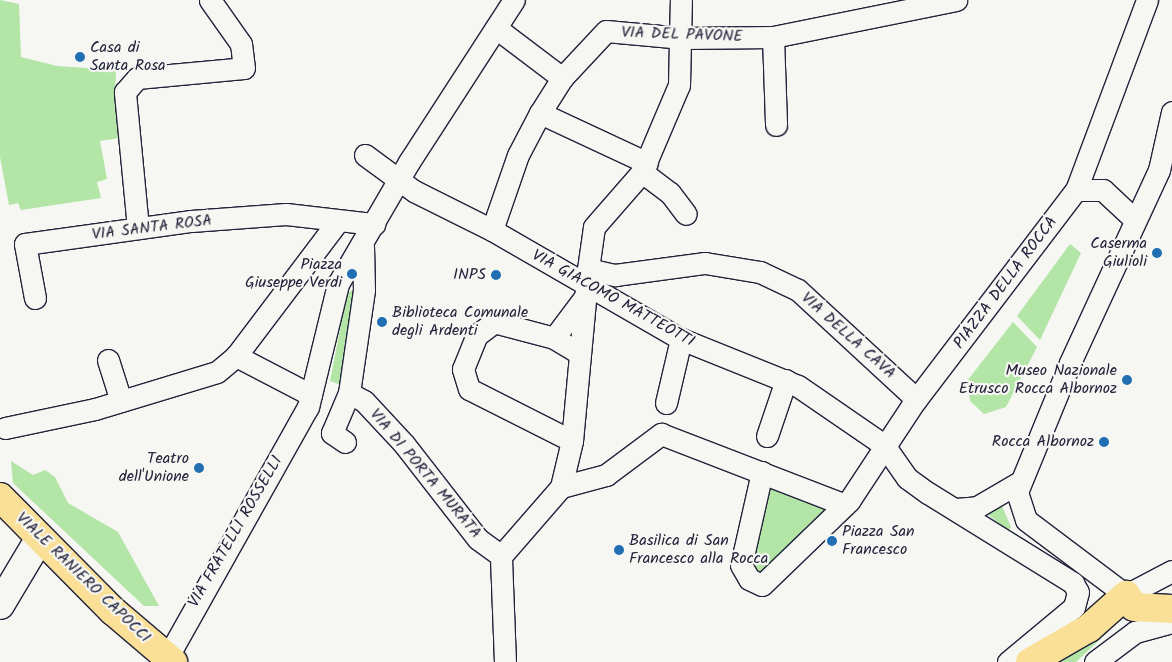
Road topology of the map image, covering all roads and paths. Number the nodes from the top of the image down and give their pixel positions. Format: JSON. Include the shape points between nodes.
{"nodes":[{"id":1,"x":210,"y":0,"type":"edge"},
{"id":2,"x":514,"y":0,"type":"edge"},
{"id":3,"x":681,"y":0,"type":"edge"},
{"id":4,"x":956,"y":0,"type":"edge"},
{"id":5,"x":1147,"y":0,"type":"edge"},
{"id":6,"x":496,"y":28,"type":"junction"},
{"id":7,"x":773,"y":37,"type":"junction"},
{"id":8,"x":683,"y":38,"type":"junction"},
{"id":9,"x":562,"y":78,"type":"junction"},
{"id":10,"x":1172,"y":112,"type":"edge"},
{"id":11,"x":540,"y":113,"type":"junction"},
{"id":12,"x":776,"y":125,"type":"dead end"},
{"id":13,"x":365,"y":155,"type":"dead end"},
{"id":14,"x":645,"y":167,"type":"junction"},
{"id":15,"x":1165,"y":173,"type":"edge"},
{"id":16,"x":398,"y":180,"type":"junction"},
{"id":17,"x":1076,"y":190,"type":"junction"},
{"id":18,"x":686,"y":214,"type":"dead end"},
{"id":19,"x":1134,"y":219,"type":"junction"},
{"id":20,"x":335,"y":220,"type":"junction"},
{"id":21,"x":374,"y":224,"type":"junction"},
{"id":22,"x":138,"y":228,"type":"junction"},
{"id":23,"x":492,"y":230,"type":"junction"},
{"id":24,"x":363,"y":246,"type":"junction"},
{"id":25,"x":586,"y":285,"type":"junction"},
{"id":26,"x":35,"y":298,"type":"dead end"},
{"id":27,"x":554,"y":338,"type":"junction"},
{"id":28,"x":681,"y":339,"type":"junction"},
{"id":29,"x":236,"y":356,"type":"junction"},
{"id":30,"x":579,"y":358,"type":"junction"},
{"id":31,"x":108,"y":360,"type":"dead end"},
{"id":32,"x":786,"y":380,"type":"junction"},
{"id":33,"x":349,"y":393,"type":"junction"},
{"id":34,"x":916,"y":398,"type":"junction"},
{"id":35,"x":121,"y":401,"type":"junction"},
{"id":36,"x":309,"y":401,"type":"junction"},
{"id":37,"x":666,"y":403,"type":"dead end"},
{"id":38,"x":5,"y":428,"type":"dead end"},
{"id":39,"x":767,"y":436,"type":"dead end"},
{"id":40,"x":572,"y":441,"type":"junction"},
{"id":41,"x":345,"y":442,"type":"dead end"},
{"id":42,"x":884,"y":445,"type":"junction"},
{"id":43,"x":757,"y":470,"type":"junction"},
{"id":44,"x":1018,"y":483,"type":"junction"},
{"id":45,"x":561,"y":487,"type":"junction"},
{"id":46,"x":0,"y":497,"type":"edge"},
{"id":47,"x":845,"y":505,"type":"junction"},
{"id":48,"x":956,"y":509,"type":"junction"},
{"id":49,"x":40,"y":538,"type":"junction"},
{"id":50,"x":502,"y":556,"type":"junction"},
{"id":51,"x":1172,"y":571,"type":"edge"},
{"id":52,"x":1126,"y":595,"type":"junction"},
{"id":53,"x":0,"y":605,"type":"edge"},
{"id":54,"x":1172,"y":609,"type":"edge"},
{"id":55,"x":1172,"y":622,"type":"edge"},
{"id":56,"x":172,"y":661,"type":"edge"},
{"id":57,"x":505,"y":662,"type":"edge"},
{"id":58,"x":1008,"y":662,"type":"edge"},
{"id":59,"x":1030,"y":662,"type":"edge"},
{"id":60,"x":1095,"y":662,"type":"edge"}],
"edges":[{"from":1,"to":22,"type":"street","via":[[241,44],[244,68],[137,78],[125,92]]},
{"from":2,"to":6,"type":"street"},
{"from":3,"to":8,"type":"street"},
{"from":4,"to":7,"type":"street","name":"VIA DEL PAVONE"},
{"from":5,"to":17,"type":"street","name":"PIAZZA DELLA ROCCA"},
{"from":6,"to":9,"type":"street"},
{"from":6,"to":16,"type":"street"},
{"from":7,"to":8,"type":"street","name":"VIA DEL PAVONE"},
{"from":7,"to":12,"type":"street"},
{"from":8,"to":9,"type":"street","name":"VIA DEL PAVONE","via":[[606,32]]},
{"from":8,"to":14,"type":"street","via":[[679,85]]},
{"from":9,"to":11,"type":"street","name":"VIA DEL PAVONE"},
{"from":10,"to":15,"type":"street"},
{"from":11,"to":14,"type":"street"},
{"from":11,"to":23,"type":"street","name":"VIA DEL PAVONE","via":[[518,154]]},
{"from":13,"to":16,"type":"street","name":"VIA GIACOMO MATTEOTTI"},
{"from":14,"to":18,"type":"street"},
{"from":14,"to":25,"type":"street","via":[[594,227]]},
{"from":15,"to":19,"type":"street"},
{"from":16,"to":21,"type":"street"},
{"from":16,"to":23,"type":"street","name":"VIA GIACOMO MATTEOTTI","via":[[420,195]]},
{"from":17,"to":19,"type":"street","via":[[1103,190]]},
{"from":17,"to":34,"type":"street","name":"PIAZZA DELLA ROCCA"},
{"from":19,"to":44,"type":"street"},
{"from":20,"to":21,"type":"street","name":"VIA SANTA ROSA"},
{"from":20,"to":22,"type":"street","name":"VIA SANTA ROSA","via":[[286,214]]},
{"from":20,"to":29,"type":"street"},
{"from":21,"to":24,"type":"street"},
{"from":22,"to":26,"type":"street","name":"VIA SANTA ROSA","via":[[25,244]]},
{"from":23,"to":25,"type":"street","name":"VIA GIACOMO MATTEOTTI"},
{"from":24,"to":33,"type":"street","via":[[364,290]]},
{"from":24,"to":36,"type":"street","via":[[338,284]]},
{"from":25,"to":27,"type":"street"},
{"from":25,"to":28,"type":"street","name":"VIA GIACOMO MATTEOTTI"},
{"from":25,"to":30,"type":"street"},
{"from":25,"to":34,"type":"street","name":"VIA DELLA CAVA","via":[[615,275],[705,263],[760,272],[798,290]]},
{"from":27,"to":30,"type":"street"},
{"from":27,"to":40,"type":"street","via":[[489,323],[477,335],[463,369],[469,389]]},
{"from":28,"to":32,"type":"street","name":"VIA GIACOMO MATTEOTTI"},
{"from":28,"to":37,"type":"street"},
{"from":29,"to":35,"type":"street","via":[[217,372]]},
{"from":29,"to":36,"type":"street"},
{"from":30,"to":40,"type":"street"},
{"from":31,"to":35,"type":"street"},
{"from":32,"to":39,"type":"street"},
{"from":32,"to":42,"type":"street","name":"VIA GIACOMO MATTEOTTI"},
{"from":33,"to":41,"type":"street","via":[[332,433]]},
{"from":33,"to":50,"type":"street","name":"VIA DI PORTA MURATA","via":[[364,401],[404,444],[478,539]]},
{"from":34,"to":42,"type":"street","name":"PIAZZA DELLA ROCCA"},
{"from":35,"to":38,"type":"street"},
{"from":36,"to":56,"type":"street","name":"VIA FRATELLI ROSSELLI"},
{"from":40,"to":45,"type":"street"},
{"from":42,"to":47,"type":"street","name":"PIAZZA DELLA ROCCA"},
{"from":42,"to":48,"type":"street","via":[[907,478]]},
{"from":43,"to":45,"type":"street","via":[[661,434],[606,475]]},
{"from":43,"to":47,"type":"street"},
{"from":43,"to":47,"type":"street","via":[[741,565],[749,580],[762,585]]},
{"from":44,"to":48,"type":"street","via":[[977,507]]},
{"from":44,"to":52,"type":"street","via":[[1019,505],[1026,520]]},
{"from":45,"to":50,"type":"street"},
{"from":46,"to":49,"type":"main road","name":"VIALE RANIERO CAPOCCI"},
{"from":48,"to":58,"type":"street","via":[[1073,583],[1078,592],[1074,606]]},
{"from":49,"to":53,"type":"main road"},
{"from":49,"to":56,"type":"main road","name":"VIALE RANIERO CAPOCCI"},
{"from":50,"to":57,"type":"street"},
{"from":51,"to":52,"type":"street"},
{"from":52,"to":54,"type":"main road","via":[[1134,606]]},
{"from":52,"to":59,"type":"main road","via":[[1089,628]]},
{"from":55,"to":60,"type":"street","via":[[1135,632]]}]}
